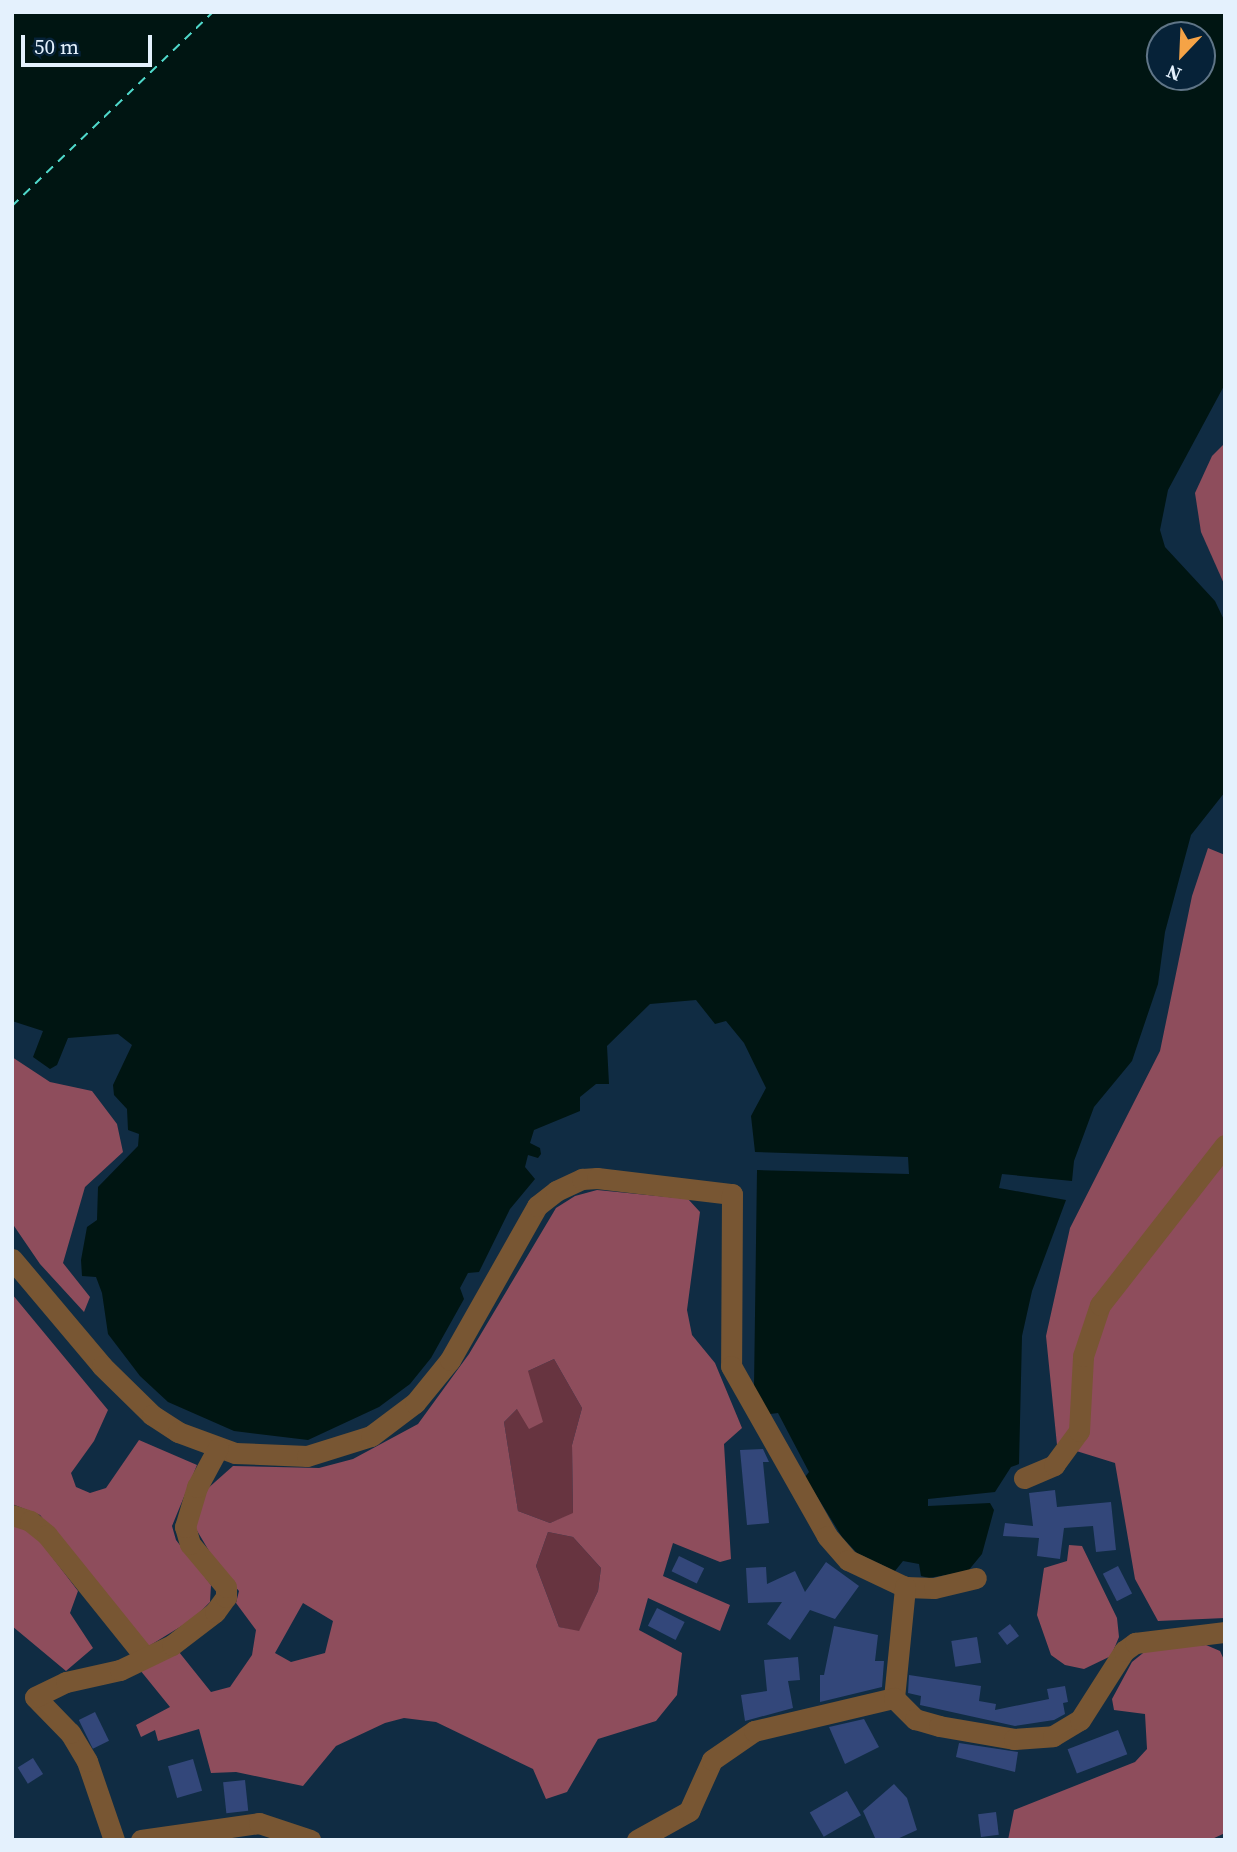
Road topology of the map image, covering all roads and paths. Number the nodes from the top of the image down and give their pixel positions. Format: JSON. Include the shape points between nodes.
{"nodes":[{"id":1,"x":1225,"y":1145,"type":"edge"},
{"id":2,"x":12,"y":1259,"type":"edge"},
{"id":3,"x":218,"y":1448,"type":"junction"},
{"id":4,"x":1024,"y":1478,"type":"dead end"},
{"id":5,"x":12,"y":1515,"type":"edge"},
{"id":6,"x":976,"y":1578,"type":"dead end"},
{"id":7,"x":905,"y":1587,"type":"junction"},
{"id":8,"x":1225,"y":1632,"type":"edge"},
{"id":9,"x":145,"y":1657,"type":"junction"},
{"id":10,"x":894,"y":1698,"type":"junction"},
{"id":11,"x":114,"y":1840,"type":"edge"},
{"id":12,"x":141,"y":1840,"type":"edge"},
{"id":13,"x":310,"y":1840,"type":"edge"},
{"id":14,"x":637,"y":1840,"type":"edge"}],
"edges":[{"from":1,"to":4,"type":"street","via":[[1100,1305],[1086,1338],[1079,1431],[1054,1465]]},
{"from":2,"to":3,"type":"street","via":[[103,1366],[152,1415]]},
{"from":3,"to":7,"type":"street","via":[[282,1456],[347,1447],[415,1403],[450,1360],[537,1206],[556,1191],[582,1179],[597,1178],[732,1194],[731,1366],[803,1497],[837,1548],[863,1570]]},
{"from":3,"to":9,"type":"street","via":[[197,1487],[185,1527],[190,1544],[226,1587],[226,1597],[215,1612],[172,1645]]},
{"from":5,"to":9,"type":"street","via":[[30,1521],[47,1535]]},
{"from":6,"to":7,"type":"street","via":[[943,1587]]},
{"from":7,"to":10,"type":"street"},
{"from":8,"to":10,"type":"street","via":[[1135,1643],[1080,1720],[1054,1736],[1014,1739],[939,1726],[915,1719]]},
{"from":9,"to":11,"type":"street","via":[[120,1671],[66,1682],[34,1697],[70,1733],[87,1761]]},
{"from":10,"to":14,"type":"street","via":[[754,1731],[712,1760],[690,1811]]},
{"from":12,"to":13,"type":"street","via":[[258,1823]]}]}
